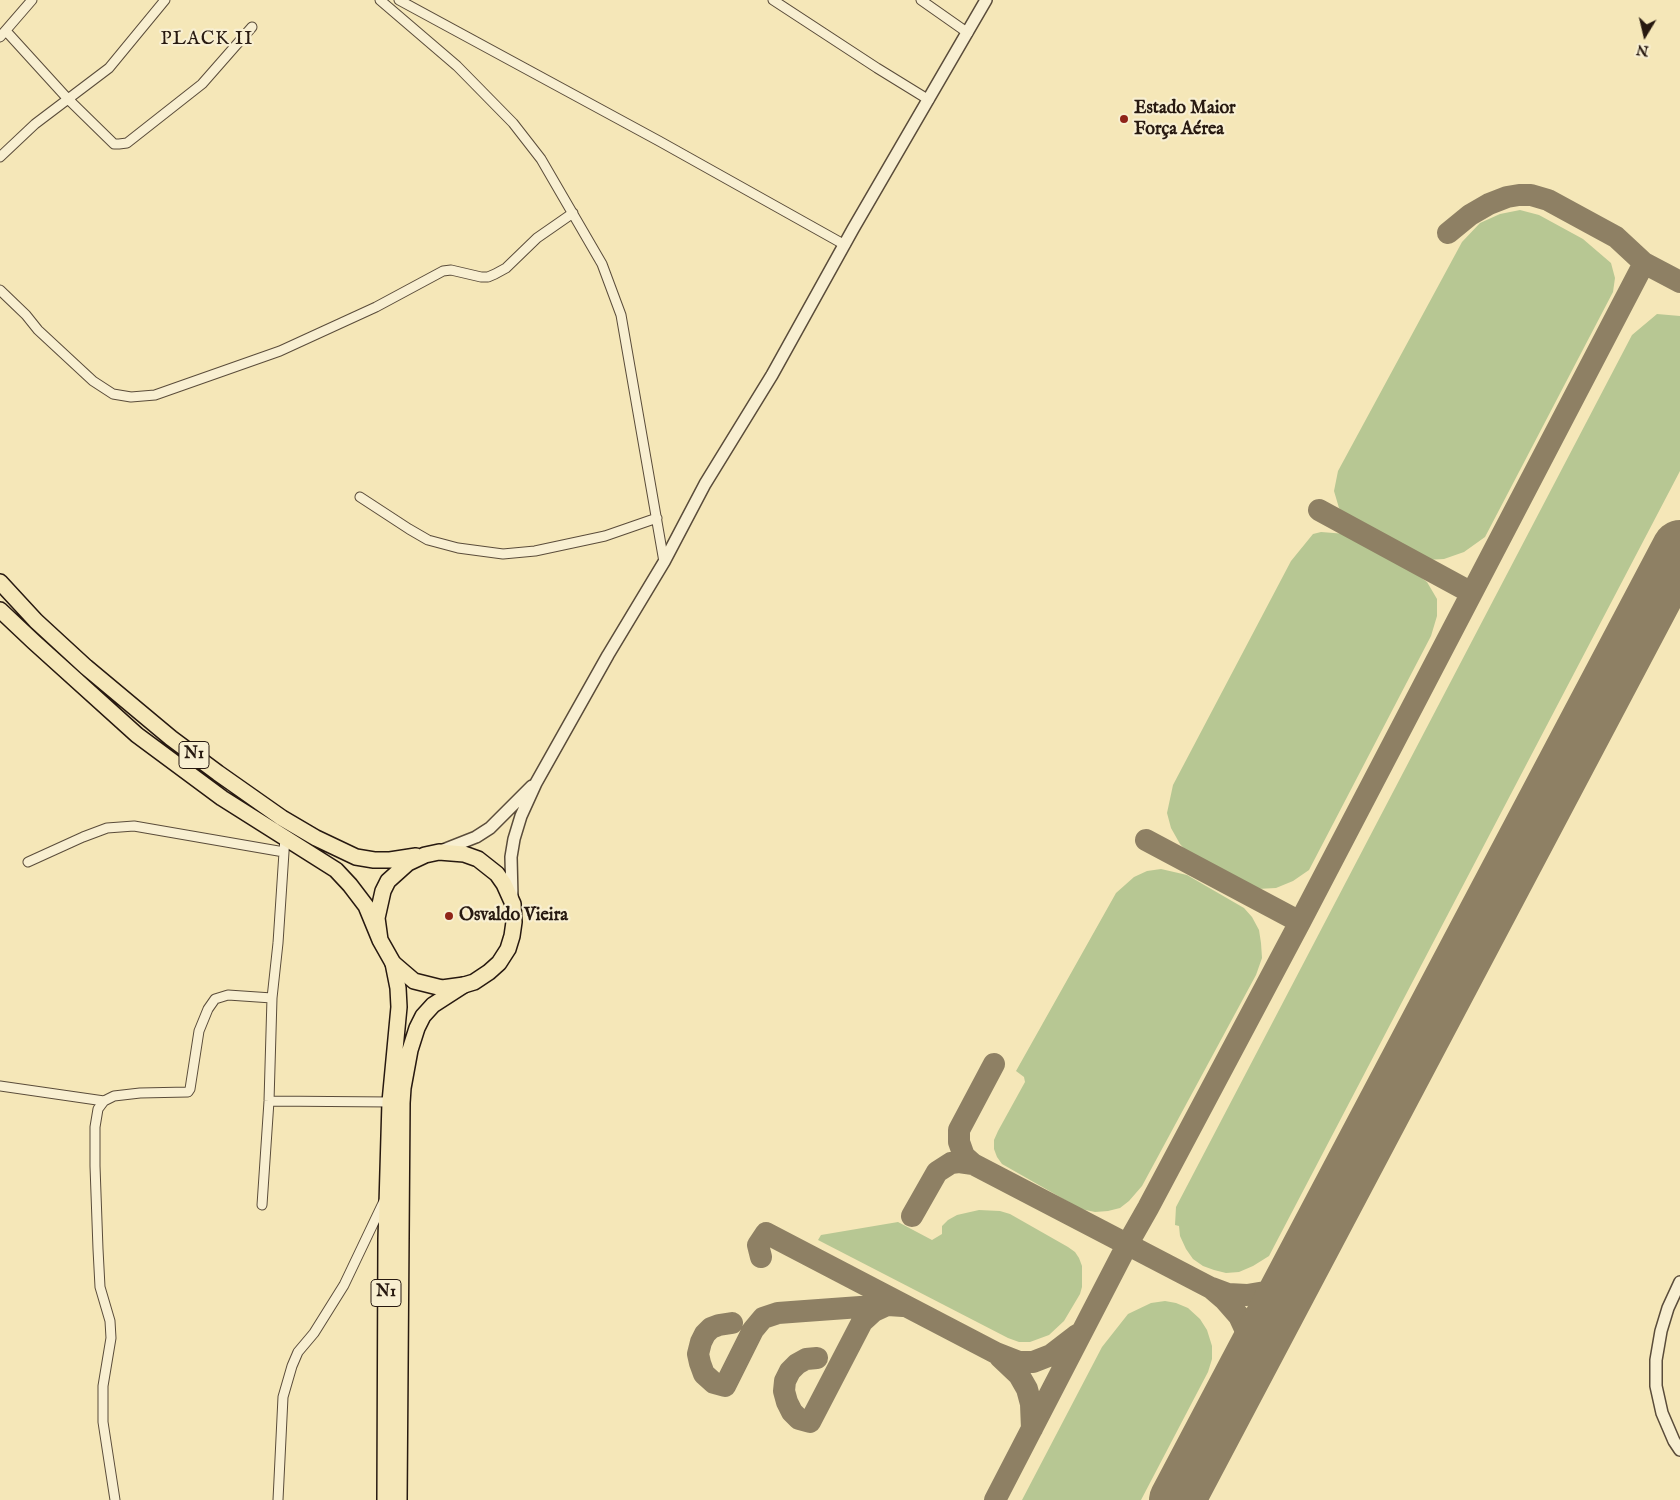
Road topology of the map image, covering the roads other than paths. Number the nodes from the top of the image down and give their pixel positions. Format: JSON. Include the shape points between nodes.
{"nodes":[{"id":1,"x":32,"y":0,"type":"edge"},
{"id":2,"x":165,"y":0,"type":"edge"},
{"id":3,"x":380,"y":0,"type":"edge"},
{"id":4,"x":399,"y":0,"type":"edge"},
{"id":5,"x":774,"y":0,"type":"edge"},
{"id":6,"x":921,"y":0,"type":"edge"},
{"id":7,"x":986,"y":0,"type":"edge"},
{"id":8,"x":252,"y":27,"type":"dead end"},
{"id":9,"x":968,"y":32,"type":"junction"},
{"id":10,"x":3,"y":34,"type":"edge"},
{"id":11,"x":67,"y":98,"type":"junction"},
{"id":12,"x":929,"y":100,"type":"junction"},
{"id":13,"x":0,"y":157,"type":"edge"},
{"id":14,"x":573,"y":213,"type":"junction"},
{"id":15,"x":845,"y":245,"type":"junction"},
{"id":16,"x":0,"y":290,"type":"edge"},
{"id":17,"x":360,"y":497,"type":"dead end"},
{"id":18,"x":657,"y":518,"type":"junction"},
{"id":19,"x":664,"y":562,"type":"junction"},
{"id":20,"x":0,"y":582,"type":"edge"},
{"id":21,"x":0,"y":610,"type":"edge"},
{"id":22,"x":536,"y":784,"type":"junction"},
{"id":23,"x":285,"y":844,"type":"junction"},
{"id":24,"x":432,"y":853,"type":"junction"},
{"id":25,"x":28,"y":862,"type":"dead end"},
{"id":26,"x":513,"y":904,"type":"junction"},
{"id":27,"x":380,"y":940,"type":"junction"},
{"id":28,"x":393,"y":963,"type":"junction"},
{"id":29,"x":464,"y":985,"type":"junction"},
{"id":30,"x":272,"y":998,"type":"junction"},
{"id":31,"x":0,"y":1086,"type":"edge"},
{"id":32,"x":104,"y":1101,"type":"junction"},
{"id":33,"x":269,"y":1101,"type":"junction"},
{"id":34,"x":390,"y":1102,"type":"junction"},
{"id":35,"x":387,"y":1194,"type":"junction"},
{"id":36,"x":262,"y":1205,"type":"dead end"},
{"id":37,"x":1680,"y":1282,"type":"edge"},
{"id":38,"x":1680,"y":1450,"type":"edge"},
{"id":39,"x":115,"y":1500,"type":"edge"},
{"id":40,"x":278,"y":1500,"type":"edge"},
{"id":41,"x":385,"y":1500,"type":"edge"},
{"id":42,"x":399,"y":1500,"type":"edge"}],
"edges":[{"from":1,"to":10,"type":"street"},
{"from":2,"to":11,"type":"street","via":[[109,68]]},
{"from":3,"to":14,"type":"street","via":[[457,66],[513,123],[541,159]]},
{"from":4,"to":15,"type":"street"},
{"from":5,"to":12,"type":"street"},
{"from":6,"to":9,"type":"street"},
{"from":7,"to":9,"type":"street"},
{"from":8,"to":11,"type":"street","via":[[202,84],[127,142],[114,144]]},
{"from":9,"to":12,"type":"street"},
{"from":10,"to":11,"type":"street"},
{"from":11,"to":13,"type":"street"},
{"from":12,"to":15,"type":"street"},
{"from":14,"to":16,"type":"street","via":[[495,274],[482,277],[443,271],[280,352],[155,395],[131,397],[113,394],[93,381]]},
{"from":14,"to":18,"type":"street","via":[[602,264],[621,315]]},
{"from":15,"to":19,"type":"street","via":[[759,398],[705,484]]},
{"from":17,"to":18,"type":"street","via":[[428,540],[503,554],[605,536]]},
{"from":18,"to":19,"type":"street"},
{"from":19,"to":22,"type":"street"},
{"from":20,"to":24,"type":"main road","number":"N1","via":[[36,621],[100,679],[187,750],[282,818],[356,857],[390,860]]},
{"from":21,"to":23,"type":"main road","number":"N1","via":[[137,735]]},
{"from":22,"to":24,"type":"street","via":[[483,833]]},
{"from":22,"to":26,"type":"street","via":[[514,839],[511,857]]},
{"from":23,"to":25,"type":"street","via":[[134,826],[107,828]]},
{"from":23,"to":27,"type":"main road","number":"N1","via":[[336,870],[366,906]]},
{"from":23,"to":30,"type":"street"},
{"from":24,"to":26,"type":"main road","via":[[464,854],[478,859],[504,884]]},
{"from":24,"to":27,"type":"main road","via":[[408,863],[388,881],[377,918]]},
{"from":26,"to":29,"type":"main road","via":[[514,922],[508,949],[490,972]]},
{"from":27,"to":28,"type":"main road"},
{"from":28,"to":29,"type":"main road","via":[[414,981],[442,988]]},
{"from":28,"to":34,"type":"main road","number":"N1","via":[[399,1007]]},
{"from":29,"to":42,"type":"main road","number":"N1","via":[[433,1005],[423,1016],[410,1050],[404,1088]]},
{"from":30,"to":32,"type":"street","via":[[228,995],[215,999],[199,1031],[188,1092],[140,1093],[114,1096]]},
{"from":30,"to":33,"type":"street"},
{"from":31,"to":32,"type":"street"},
{"from":32,"to":39,"type":"street","via":[[98,1109],[95,1127],[95,1166],[100,1287],[110,1321],[111,1338],[103,1386],[104,1422]]},
{"from":33,"to":34,"type":"street"},
{"from":33,"to":36,"type":"street"},
{"from":34,"to":35,"type":"main road","number":"N1"},
{"from":35,"to":40,"type":"street","via":[[344,1285],[298,1352],[292,1366],[283,1396]]},
{"from":35,"to":41,"type":"main road","number":"N1"},
{"from":37,"to":38,"type":"street","via":[[1668,1308],[1656,1360],[1656,1386],[1662,1413]]}]}
